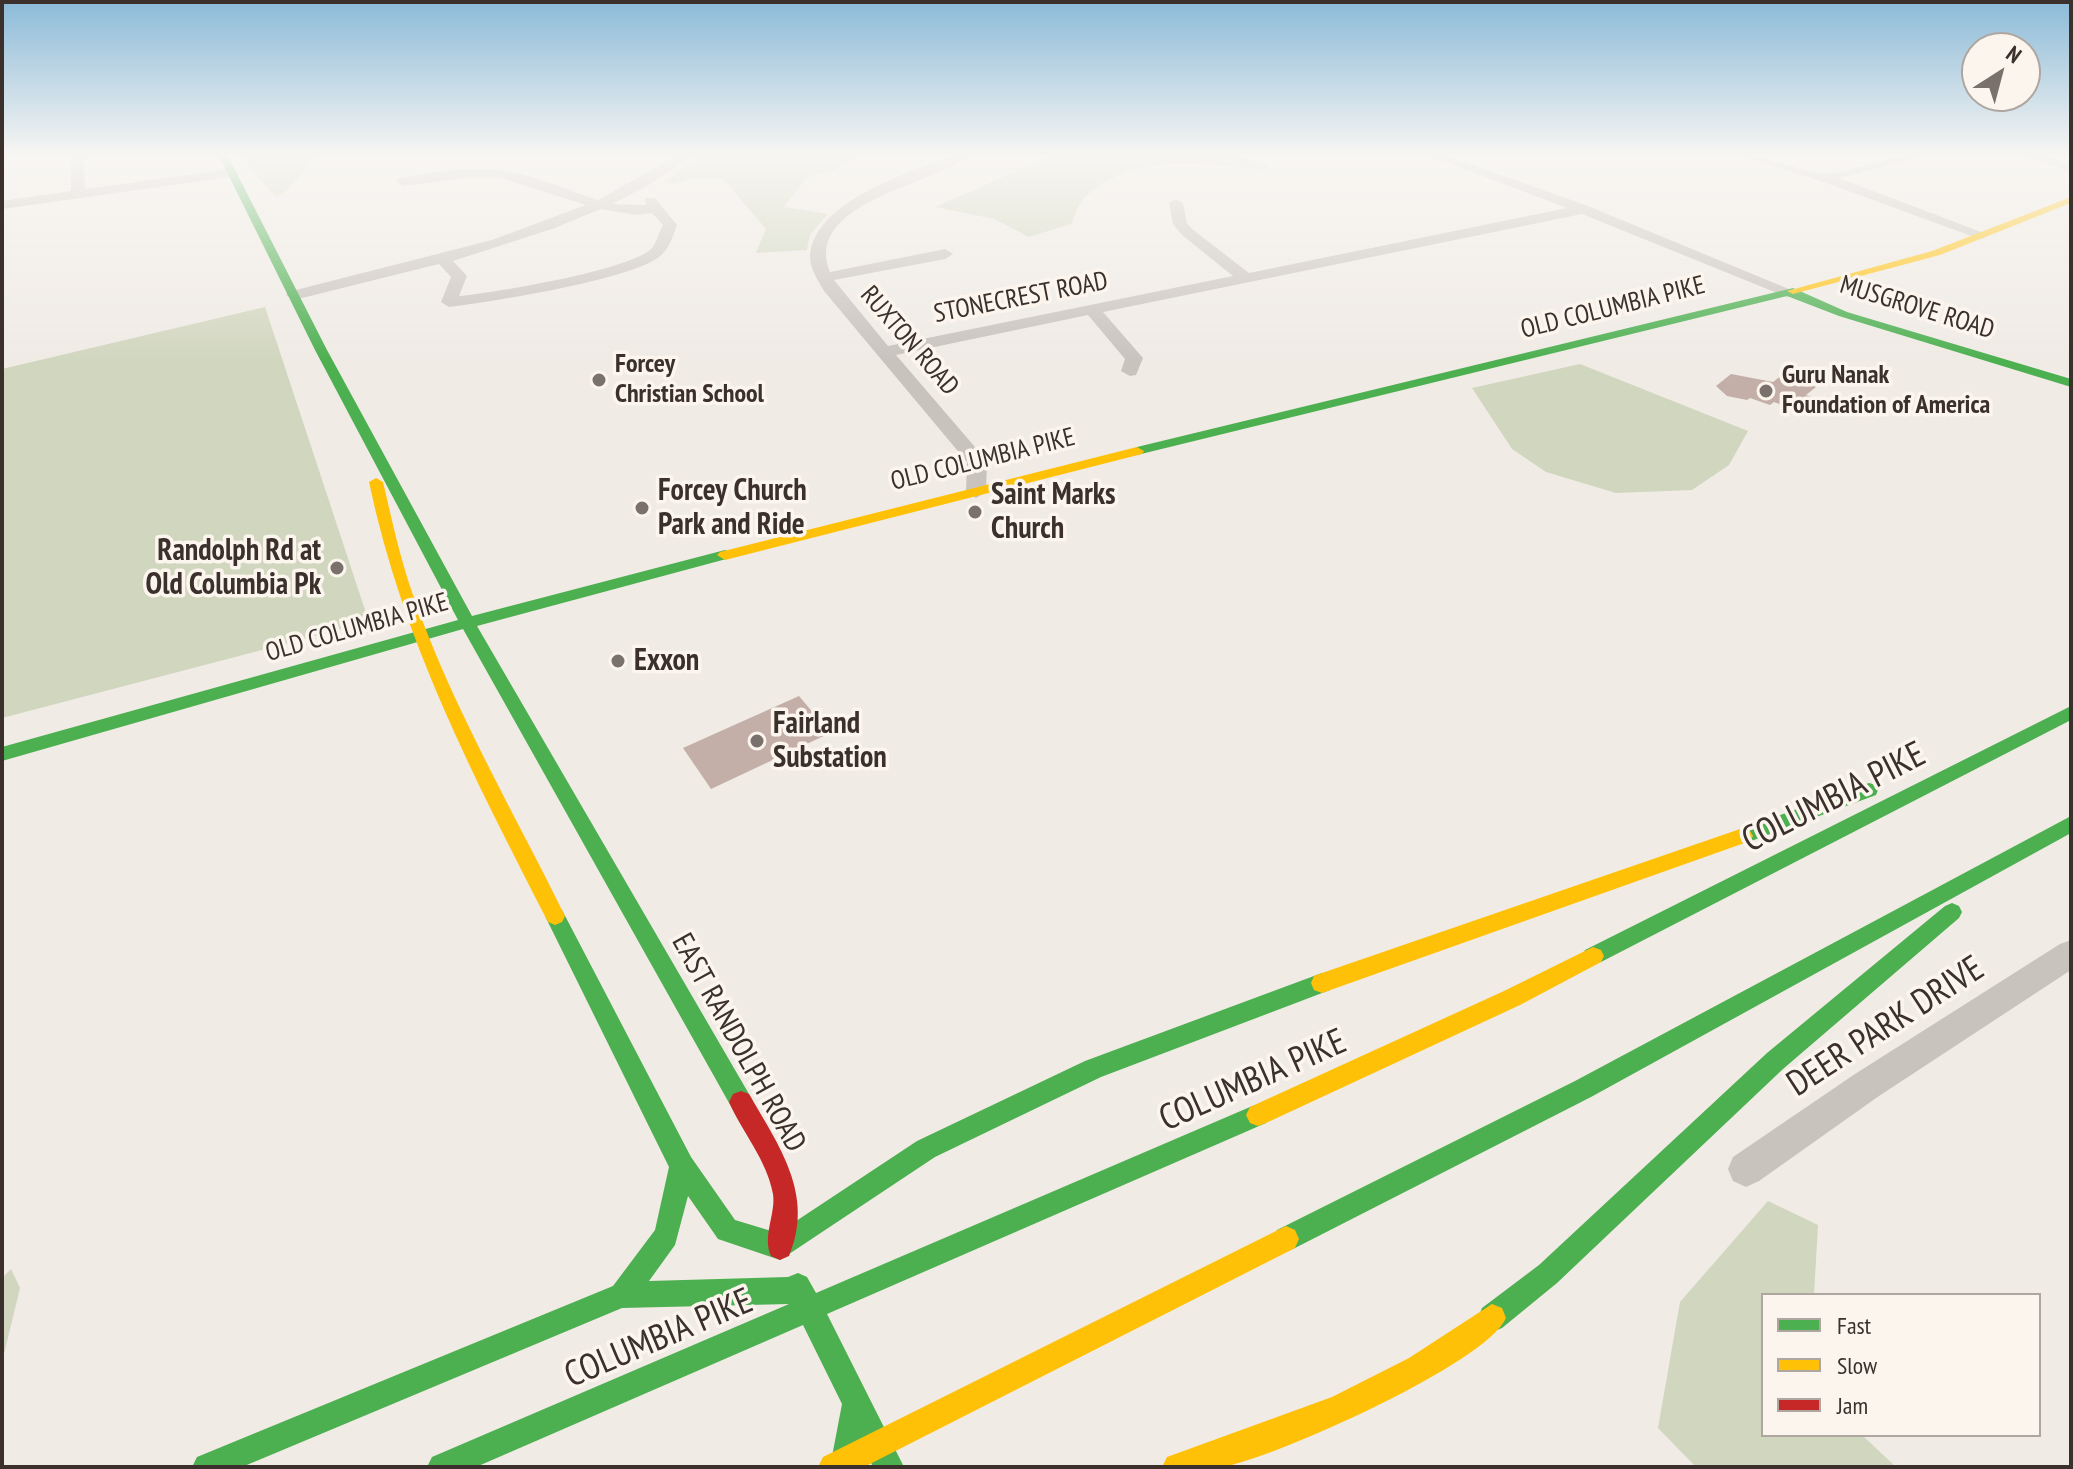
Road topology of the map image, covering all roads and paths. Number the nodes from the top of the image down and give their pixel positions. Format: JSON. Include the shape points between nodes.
{"nodes":[{"id":1,"x":257,"y":225,"type":"edge"},
{"id":2,"x":545,"y":225,"type":"edge"},
{"id":3,"x":670,"y":225,"type":"edge"},
{"id":4,"x":831,"y":225,"type":"edge"},
{"id":5,"x":1180,"y":225,"type":"edge"},
{"id":6,"x":1507,"y":225,"type":"edge"},
{"id":7,"x":1621,"y":225,"type":"edge"},
{"id":8,"x":1952,"y":225,"type":"edge"},
{"id":9,"x":2009,"y":225,"type":"edge"},
{"id":10,"x":1982,"y":235,"type":"junction"},
{"id":11,"x":945,"y":254,"type":"dead end"},
{"id":12,"x":442,"y":258,"type":"junction"},
{"id":13,"x":826,"y":277,"type":"junction"},
{"id":14,"x":1246,"y":278,"type":"junction"},
{"id":15,"x":1788,"y":292,"type":"junction"},
{"id":16,"x":294,"y":295,"type":"junction"},
{"id":17,"x":1092,"y":310,"type":"junction"},
{"id":18,"x":884,"y":352,"type":"junction"},
{"id":19,"x":1130,"y":371,"type":"dead end"},
{"id":20,"x":2071,"y":383,"type":"edge"},
{"id":21,"x":366,"y":430,"type":"junction"},
{"id":22,"x":976,"y":492,"type":"junction"},
{"id":23,"x":468,"y":624,"type":"junction"},
{"id":24,"x":418,"y":636,"type":"junction"},
{"id":25,"x":2071,"y":712,"type":"edge"},
{"id":26,"x":2041,"y":728,"type":"junction"},
{"id":27,"x":2,"y":754,"type":"edge"},
{"id":28,"x":2071,"y":824,"type":"edge"},
{"id":29,"x":2025,"y":852,"type":"junction"},
{"id":30,"x":2071,"y":953,"type":"edge"},
{"id":31,"x":682,"y":1166,"type":"junction"},
{"id":32,"x":1746,"y":1169,"type":"dead end"},
{"id":33,"x":790,"y":1268,"type":"junction"},
{"id":34,"x":622,"y":1295,"type":"junction"},
{"id":35,"x":857,"y":1400,"type":"junction"},
{"id":36,"x":207,"y":1467,"type":"edge"},
{"id":37,"x":442,"y":1467,"type":"edge"},
{"id":38,"x":833,"y":1467,"type":"edge"},
{"id":39,"x":845,"y":1467,"type":"edge"},
{"id":40,"x":889,"y":1467,"type":"edge"},
{"id":41,"x":1177,"y":1467,"type":"edge"}],
"edges":[{"from":1,"to":16,"type":"main road","name":"EAST RANDOLPH ROAD"},
{"from":2,"to":12,"type":"street"},
{"from":3,"to":12,"type":"street","via":[[655,253],[644,259],[501,296],[449,302],[459,276]]},
{"from":4,"to":13,"type":"street","name":"RUXTON ROAD","via":[[821,236],[817,255]]},
{"from":5,"to":14,"type":"street"},
{"from":6,"to":14,"type":"street","name":"STONECREST ROAD"},
{"from":7,"to":15,"type":"street","name":"MUSGROVE ROAD"},
{"from":8,"to":10,"type":"street"},
{"from":9,"to":10,"type":"main road","name":"OLD COLUMBIA PIKE"},
{"from":10,"to":15,"type":"main road","name":"OLD COLUMBIA PIKE","via":[[1936,253]]},
{"from":11,"to":13,"type":"street"},
{"from":12,"to":16,"type":"street"},
{"from":13,"to":18,"type":"street","name":"RUXTON ROAD"},
{"from":14,"to":17,"type":"street","name":"STONECREST ROAD"},
{"from":15,"to":20,"type":"main road","name":"MUSGROVE ROAD","via":[[1843,314]]},
{"from":15,"to":22,"type":"main road","name":"OLD COLUMBIA PIKE","via":[[1059,467]]},
{"from":16,"to":21,"type":"main road","name":"EAST RANDOLPH ROAD"},
{"from":17,"to":18,"type":"street","name":"STONECREST ROAD"},
{"from":17,"to":19,"type":"street","via":[[1134,358]]},
{"from":18,"to":22,"type":"street","name":"RUXTON ROAD","via":[[977,461]]},
{"from":21,"to":23,"type":"main road","name":"EAST RANDOLPH ROAD"},
{"from":21,"to":24,"type":"main road","name":"EAST RANDOLPH ROAD","via":[[381,511]]},
{"from":22,"to":23,"type":"main road","name":"OLD COLUMBIA PIKE"},
{"from":23,"to":24,"type":"main road","name":"OLD COLUMBIA PIKE"},
{"from":23,"to":33,"type":"main road","name":"EAST RANDOLPH ROAD","via":[[776,1164],[786,1196]]},
{"from":24,"to":27,"type":"main road","name":"OLD COLUMBIA PIKE"},
{"from":24,"to":31,"type":"main road","name":"EAST RANDOLPH ROAD"},
{"from":25,"to":26,"type":"main road","name":"COLUMBIA PIKE"},
{"from":26,"to":33,"type":"main road","via":[[1583,894],[1384,960],[1093,1069],[926,1149]]},
{"from":26,"to":37,"type":"main road","name":"COLUMBIA PIKE","via":[[1512,998],[1329,1084]]},
{"from":28,"to":29,"type":"main road"},
{"from":29,"to":38,"type":"main road","via":[[1569,1097]]},
{"from":29,"to":41,"type":"main road","via":[[1775,1061],[1548,1274],[1486,1323],[1416,1372],[1332,1412]]},
{"from":30,"to":32,"type":"street","name":"DEER PARK DRIVE"},
{"from":31,"to":33,"type":"main road","name":"EAST RANDOLPH ROAD","via":[[727,1230]]},
{"from":31,"to":34,"type":"main road","via":[[666,1236]]},
{"from":33,"to":34,"type":"main road","via":[[763,1291]]},
{"from":33,"to":35,"type":"main road"},
{"from":34,"to":36,"type":"main road"},
{"from":35,"to":39,"type":"main road"},
{"from":35,"to":40,"type":"main road"}]}
